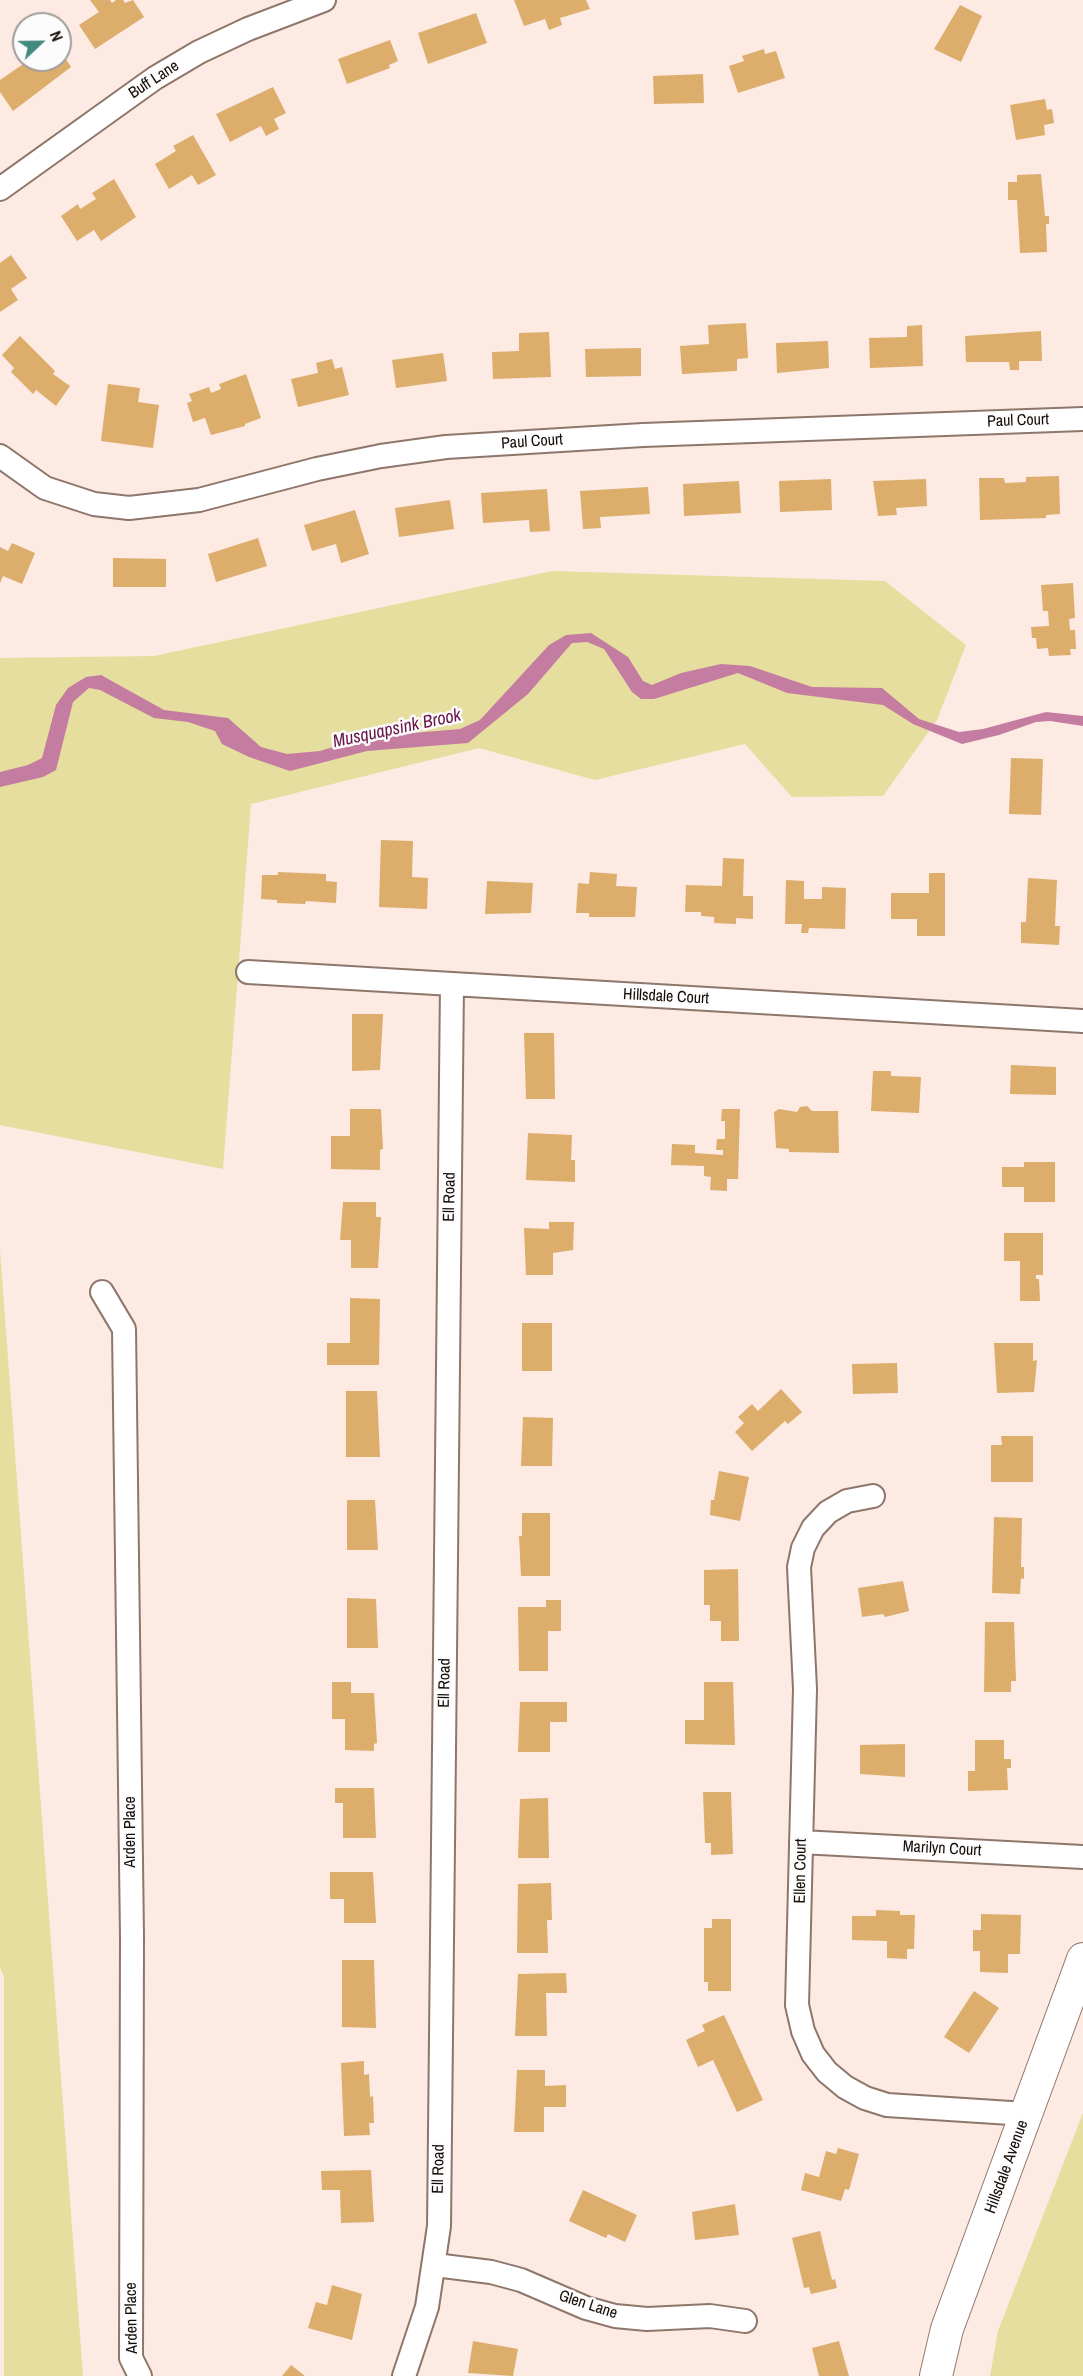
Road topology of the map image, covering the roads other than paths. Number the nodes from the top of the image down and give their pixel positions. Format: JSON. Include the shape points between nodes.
{"nodes":[{"id":1,"x":324,"y":0,"type":"edge"},
{"id":2,"x":0,"y":189,"type":"edge"},
{"id":3,"x":1083,"y":419,"type":"edge"},
{"id":4,"x":0,"y":456,"type":"edge"},
{"id":5,"x":248,"y":972,"type":"dead end"},
{"id":6,"x":452,"y":984,"type":"junction"},
{"id":7,"x":1083,"y":1021,"type":"edge"},
{"id":8,"x":102,"y":1292,"type":"dead end"},
{"id":9,"x":873,"y":1496,"type":"dead end"},
{"id":10,"x":801,"y":1842,"type":"junction"},
{"id":11,"x":1083,"y":1857,"type":"edge"},
{"id":12,"x":1083,"y":1959,"type":"edge"},
{"id":13,"x":1026,"y":2114,"type":"junction"},
{"id":14,"x":435,"y":2265,"type":"junction"},
{"id":15,"x":745,"y":2321,"type":"dead end"},
{"id":16,"x":140,"y":2376,"type":"edge"},
{"id":17,"x":404,"y":2376,"type":"edge"},
{"id":18,"x":936,"y":2376,"type":"edge"}],
"edges":[{"from":1,"to":2,"type":"street","name":"Buff Lane","via":[[248,29],[164,73]]},
{"from":3,"to":4,"type":"street","name":"Paul Court","via":[[643,435],[446,447],[317,469],[199,500],[129,508],[94,504],[45,488]]},
{"from":5,"to":6,"type":"street","name":"Hillsdale Court"},
{"from":6,"to":7,"type":"street","name":"Hillsdale Court"},
{"from":6,"to":14,"type":"street","name":"Ell Road","via":[[439,2226]]},
{"from":8,"to":16,"type":"street","name":"Arden Place","via":[[124,1329],[132,1913],[131,2358]]},
{"from":9,"to":10,"type":"street","name":"Ellen Court","via":[[847,1501],[828,1512],[813,1528],[799,1567],[804,1689]]},
{"from":10,"to":11,"type":"street","name":"Marilyn Court"},
{"from":10,"to":13,"type":"street","name":"Ellen Court","via":[[797,2005],[813,2054],[827,2072],[865,2098],[887,2105]]},
{"from":12,"to":13,"type":"street","name":"Hillsdale Avenue"},
{"from":13,"to":18,"type":"street","name":"Hillsdale Avenue","via":[[947,2329]]},
{"from":14,"to":15,"type":"street","name":"Glen Lane","via":[[521,2280],[615,2316],[710,2316]]},
{"from":14,"to":17,"type":"street","name":"Ell Road","via":[[427,2307]]}]}
